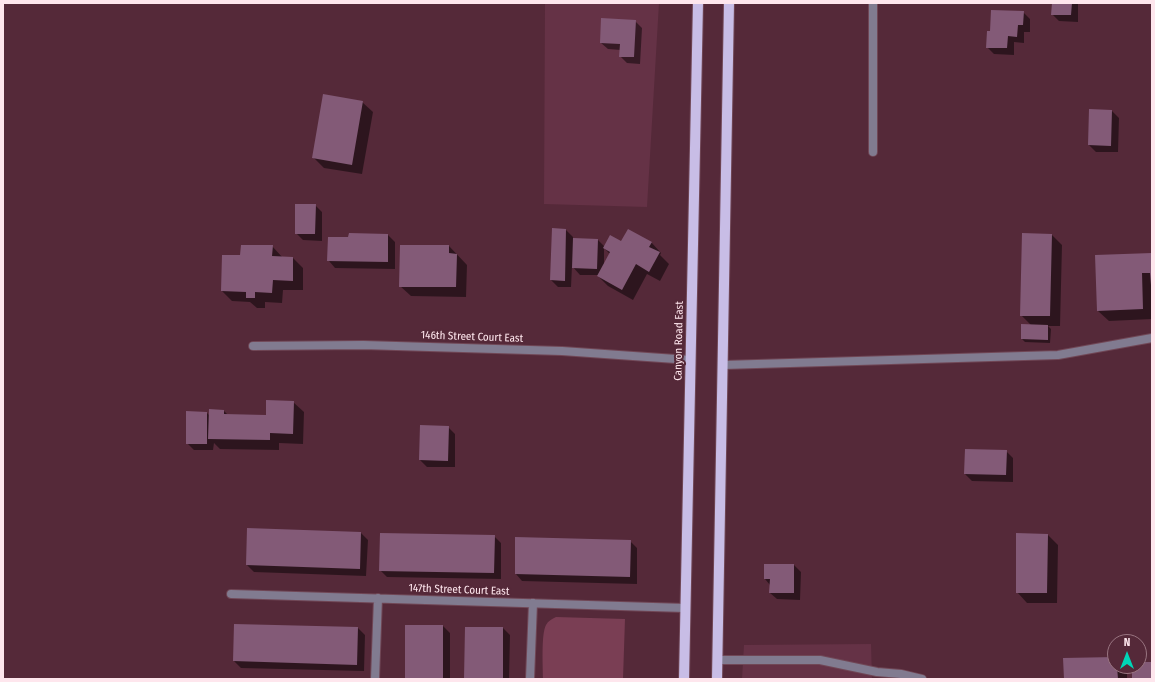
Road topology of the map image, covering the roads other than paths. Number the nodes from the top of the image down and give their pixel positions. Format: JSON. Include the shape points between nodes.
{"nodes":[{"id":1,"x":698,"y":3,"type":"edge"},
{"id":2,"x":729,"y":3,"type":"edge"},
{"id":3,"x":872,"y":3,"type":"edge"},
{"id":4,"x":872,"y":152,"type":"dead end"},
{"id":5,"x":1152,"y":338,"type":"edge"},
{"id":6,"x":253,"y":346,"type":"dead end"},
{"id":7,"x":690,"y":360,"type":"junction"},
{"id":8,"x":722,"y":365,"type":"junction"},
{"id":9,"x":231,"y":594,"type":"dead end"},
{"id":10,"x":378,"y":598,"type":"junction"},
{"id":11,"x":533,"y":604,"type":"junction"},
{"id":12,"x":685,"y":608,"type":"junction"},
{"id":13,"x":717,"y":660,"type":"junction"},
{"id":14,"x":375,"y":679,"type":"edge"},
{"id":15,"x":530,"y":679,"type":"edge"},
{"id":16,"x":684,"y":679,"type":"edge"},
{"id":17,"x":717,"y":679,"type":"edge"},
{"id":18,"x":922,"y":679,"type":"edge"}],
"edges":[{"from":1,"to":7,"type":"main road","name":"Canyon Road East"},
{"from":2,"to":8,"type":"main road"},
{"from":3,"to":4,"type":"street"},
{"from":5,"to":8,"type":"street","via":[[1058,355]]},
{"from":6,"to":7,"type":"street","name":"146th Street Court East","via":[[363,345],[554,351]]},
{"from":7,"to":12,"type":"main road","name":"Canyon Road East"},
{"from":8,"to":13,"type":"main road"},
{"from":9,"to":10,"type":"street","name":"147th Street Court East"},
{"from":10,"to":11,"type":"street","name":"147th Street Court East"},
{"from":10,"to":14,"type":"street"},
{"from":11,"to":12,"type":"street","name":"147th Street Court East"},
{"from":11,"to":15,"type":"street"},
{"from":12,"to":16,"type":"main road","name":"Canyon Road East"},
{"from":13,"to":17,"type":"main road"},
{"from":13,"to":18,"type":"street","via":[[820,660]]}]}
